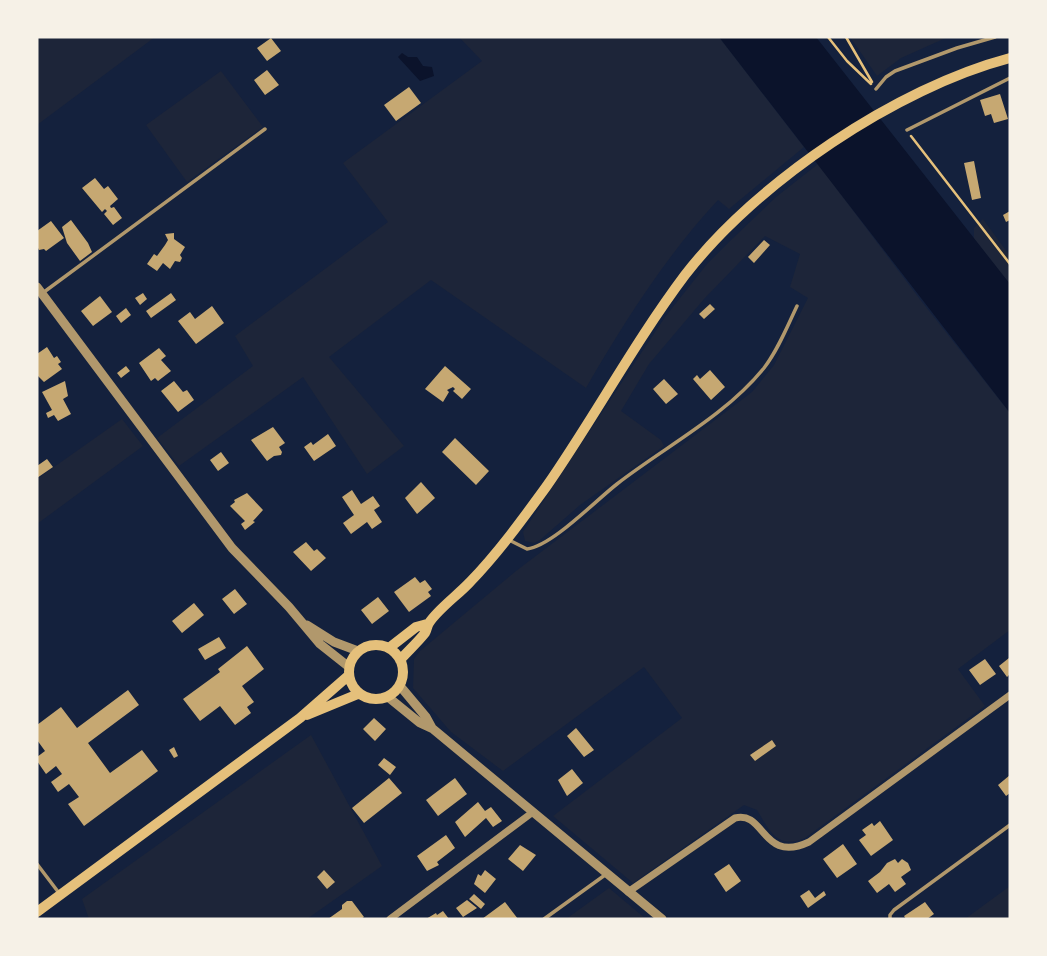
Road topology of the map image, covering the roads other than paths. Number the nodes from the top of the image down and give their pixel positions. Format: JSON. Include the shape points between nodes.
{"nodes":[{"id":1,"x":995,"y":37,"type":"edge"},
{"id":2,"x":1010,"y":58,"type":"edge"},
{"id":3,"x":1010,"y":78,"type":"edge"},
{"id":4,"x":876,"y":89,"type":"road end"},
{"id":5,"x":265,"y":129,"type":"dead end"},
{"id":6,"x":907,"y":130,"type":"road end"},
{"id":7,"x":39,"y":290,"type":"edge"},
{"id":8,"x":797,"y":306,"type":"dead end"},
{"id":9,"x":508,"y":539,"type":"junction"},
{"id":10,"x":302,"y":623,"type":"junction"},
{"id":11,"x":428,"y":624,"type":"junction"},
{"id":12,"x":389,"y":648,"type":"junction"},
{"id":13,"x":358,"y":652,"type":"junction"},
{"id":14,"x":400,"y":660,"type":"junction"},
{"id":15,"x":349,"y":671,"type":"junction"},
{"id":16,"x":400,"y":686,"type":"junction"},
{"id":17,"x":358,"y":694,"type":"junction"},
{"id":18,"x":1010,"y":695,"type":"edge"},
{"id":19,"x":388,"y":697,"type":"junction"},
{"id":20,"x":300,"y":718,"type":"junction"},
{"id":21,"x":433,"y":729,"type":"junction"},
{"id":22,"x":533,"y":812,"type":"junction"},
{"id":23,"x":1010,"y":825,"type":"edge"},
{"id":24,"x":37,"y":864,"type":"edge"},
{"id":25,"x":607,"y":874,"type":"junction"},
{"id":26,"x":628,"y":892,"type":"junction"},
{"id":27,"x":60,"y":895,"type":"junction"},
{"id":28,"x":37,"y":912,"type":"edge"},
{"id":29,"x":657,"y":918,"type":"edge"},
{"id":30,"x":390,"y":919,"type":"edge"},
{"id":31,"x":544,"y":919,"type":"edge"},
{"id":32,"x":890,"y":919,"type":"edge"}],
"edges":[{"from":1,"to":4,"type":"lane","via":[[895,71]]},
{"from":2,"to":9,"type":"main road","via":[[906,100],[848,132],[742,214],[687,273]]},
{"from":3,"to":6,"type":"lane"},
{"from":5,"to":7,"type":"lane"},
{"from":7,"to":10,"type":"street","via":[[232,548]]},
{"from":8,"to":9,"type":"lane","via":[[764,367],[697,429],[619,483],[544,544],[527,549]]},
{"from":9,"to":11,"type":"main road"},
{"from":10,"to":13,"type":"street"},
{"from":10,"to":15,"type":"street"},
{"from":11,"to":12,"type":"main road","via":[[416,627]]},
{"from":11,"to":14,"type":"main road"},
{"from":12,"to":13,"type":"main road","via":[[373,645]]},
{"from":12,"to":14,"type":"main road"},
{"from":13,"to":15,"type":"main road"},
{"from":14,"to":16,"type":"main road"},
{"from":15,"to":17,"type":"main road"},
{"from":15,"to":20,"type":"main road"},
{"from":16,"to":19,"type":"main road"},
{"from":16,"to":21,"type":"street"},
{"from":17,"to":19,"type":"main road","via":[[372,700]]},
{"from":17,"to":20,"type":"main road"},
{"from":18,"to":26,"type":"street","via":[[809,842],[793,848],[777,846],[741,816]]},
{"from":19,"to":21,"type":"street"},
{"from":20,"to":27,"type":"main road"},
{"from":21,"to":22,"type":"street"},
{"from":22,"to":25,"type":"street"},
{"from":22,"to":30,"type":"street"},
{"from":23,"to":32,"type":"lane","via":[[894,910]]},
{"from":24,"to":27,"type":"lane"},
{"from":25,"to":26,"type":"street"},
{"from":25,"to":31,"type":"lane"},
{"from":26,"to":29,"type":"street"},
{"from":27,"to":28,"type":"main road"}]}
